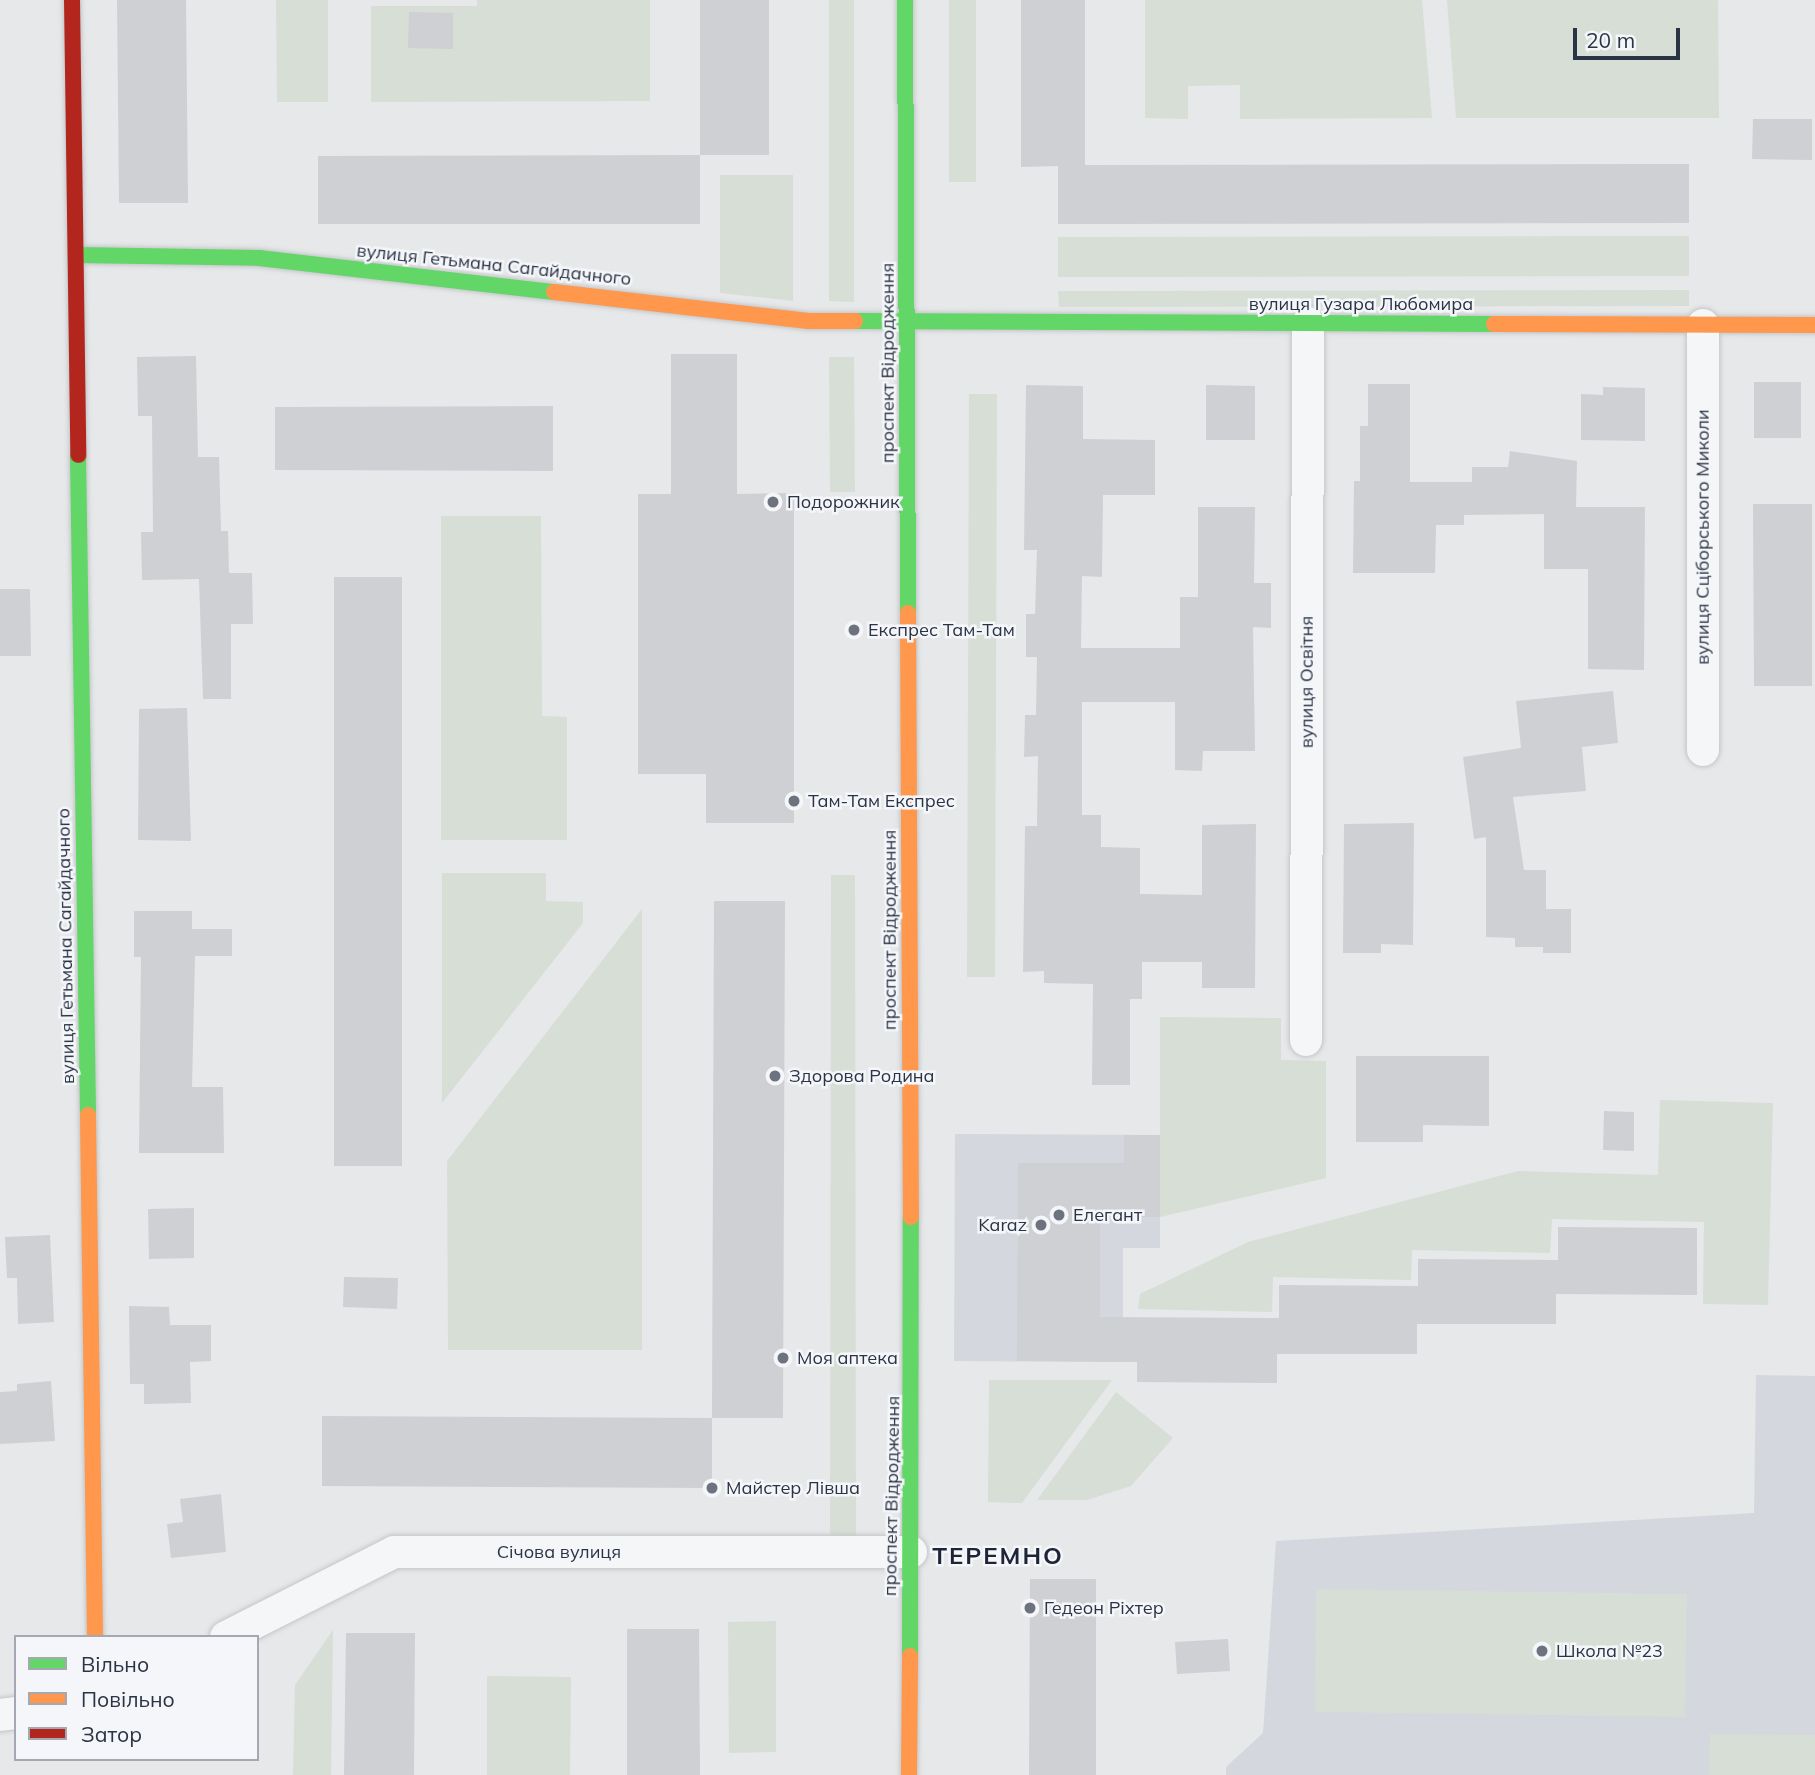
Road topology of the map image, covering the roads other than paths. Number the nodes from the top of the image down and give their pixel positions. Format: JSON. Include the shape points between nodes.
{"nodes":[{"id":1,"x":72,"y":0,"type":"edge"},
{"id":2,"x":905,"y":0,"type":"edge"},
{"id":3,"x":76,"y":255,"type":"junction"},
{"id":4,"x":907,"y":322,"type":"junction"},
{"id":5,"x":1308,"y":323,"type":"junction"},
{"id":6,"x":1703,"y":325,"type":"junction"},
{"id":7,"x":1815,"y":325,"type":"edge"},
{"id":8,"x":1703,"y":750,"type":"dead end"},
{"id":9,"x":1306,"y":1040,"type":"dead end"},
{"id":10,"x":911,"y":1552,"type":"junction"},
{"id":11,"x":96,"y":1635,"type":"edge"},
{"id":12,"x":230,"y":1635,"type":"edge"},
{"id":13,"x":909,"y":1775,"type":"edge"}],
"edges":[{"from":1,"to":3,"type":"street","name":"вулиця Гетьмана Сагайдачного"},
{"from":2,"to":4,"type":"street","name":"проспект Відродження"},
{"from":3,"to":4,"type":"street","name":"вулиця Гетьмана Сагайдачного","via":[[259,258],[808,321]]},
{"from":3,"to":11,"type":"street","name":"вулиця Гетьмана Сагайдачного"},
{"from":4,"to":5,"type":"street","name":"вулиця Гузара Любомира"},
{"from":4,"to":10,"type":"street","name":"проспект Відродження"},
{"from":5,"to":6,"type":"street","name":"вулиця Гузара Любомира"},
{"from":5,"to":9,"type":"street","name":"вулиця Освітня"},
{"from":6,"to":7,"type":"street","name":"вулиця Гузара Любомира"},
{"from":6,"to":8,"type":"street","name":"вулиця Сціборського Миколи"},
{"from":10,"to":12,"type":"street","name":"Січова вулиця","via":[[394,1552]]},
{"from":10,"to":13,"type":"street","name":"проспект Відродження"}]}
